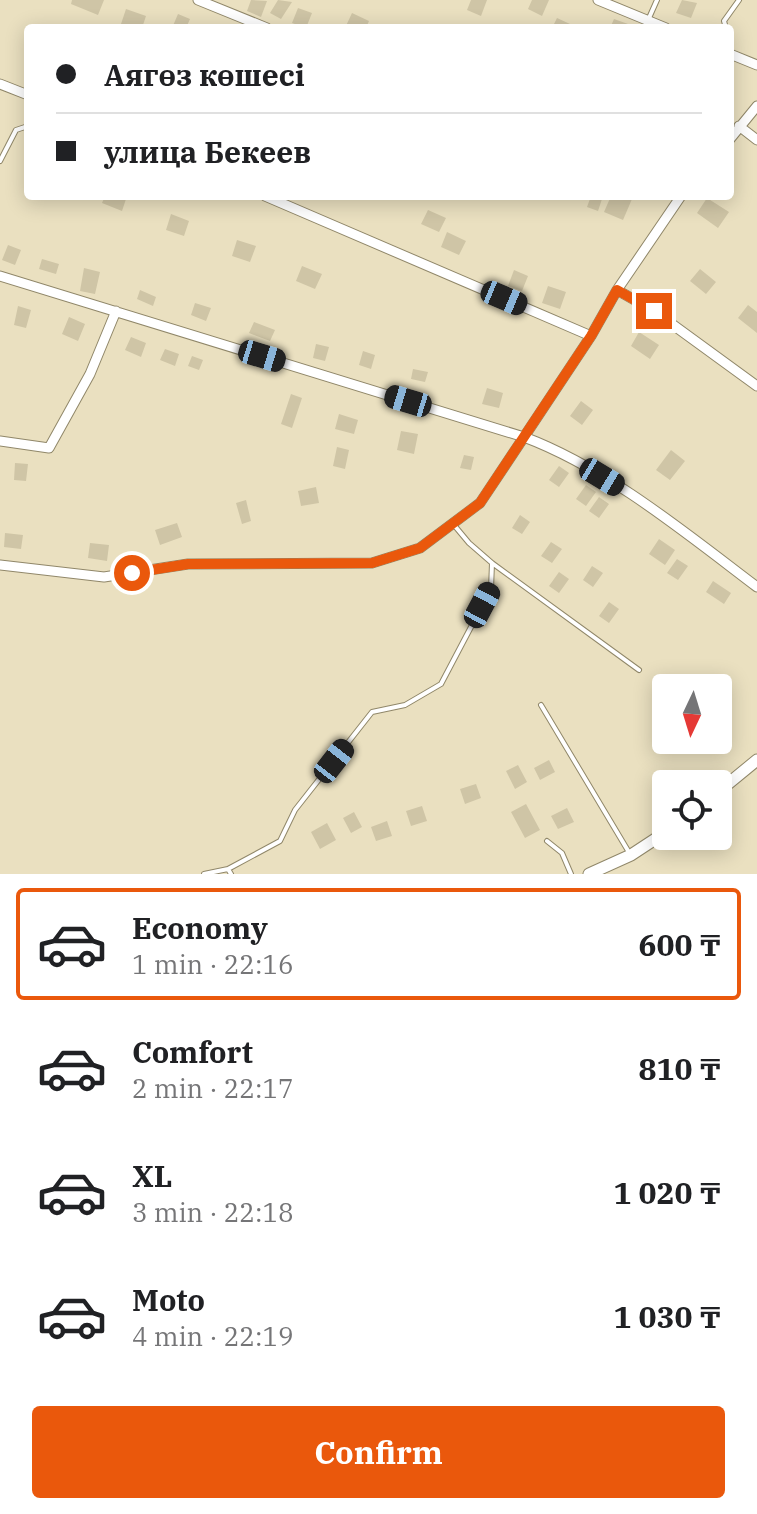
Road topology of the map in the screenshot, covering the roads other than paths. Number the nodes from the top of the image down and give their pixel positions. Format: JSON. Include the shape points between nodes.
{"nodes":[{"id":1,"x":198,"y":0,"type":"edge"},
{"id":2,"x":598,"y":0,"type":"edge"},
{"id":3,"x":657,"y":0,"type":"edge"},
{"id":4,"x":739,"y":0,"type":"edge"},
{"id":5,"x":648,"y":20,"type":"junction"},
{"id":6,"x":257,"y":24,"type":"edge"},
{"id":7,"x":657,"y":24,"type":"edge"},
{"id":8,"x":725,"y":24,"type":"edge"},
{"id":9,"x":734,"y":56,"type":"edge"},
{"id":10,"x":757,"y":65,"type":"edge"},
{"id":11,"x":0,"y":84,"type":"edge"},
{"id":12,"x":24,"y":93,"type":"edge"},
{"id":13,"x":757,"y":106,"type":"edge"},
{"id":14,"x":739,"y":126,"type":"junction"},
{"id":15,"x":24,"y":127,"type":"edge"},
{"id":16,"x":734,"y":133,"type":"edge"},
{"id":17,"x":757,"y":140,"type":"edge"},
{"id":18,"x":0,"y":161,"type":"edge"},
{"id":19,"x":274,"y":200,"type":"edge"},
{"id":20,"x":677,"y":200,"type":"edge"},
{"id":21,"x":0,"y":276,"type":"edge"},
{"id":22,"x":617,"y":290,"type":"junction"},
{"id":23,"x":116,"y":311,"type":"junction"},
{"id":24,"x":591,"y":336,"type":"junction"},
{"id":25,"x":757,"y":386,"type":"edge"},
{"id":26,"x":524,"y":437,"type":"junction"},
{"id":27,"x":0,"y":441,"type":"edge"},
{"id":28,"x":453,"y":523,"type":"junction"},
{"id":29,"x":492,"y":563,"type":"junction"},
{"id":30,"x":0,"y":565,"type":"edge"},
{"id":31,"x":757,"y":587,"type":"edge"},
{"id":32,"x":639,"y":670,"type":"dead end"},
{"id":33,"x":541,"y":705,"type":"dead end"},
{"id":34,"x":757,"y":760,"type":"edge"},
{"id":35,"x":732,"y":781,"type":"edge"},
{"id":36,"x":547,"y":841,"type":"dead end"},
{"id":37,"x":652,"y":841,"type":"edge"},
{"id":38,"x":631,"y":855,"type":"junction"},
{"id":39,"x":230,"y":872,"type":"edge"},
{"id":40,"x":204,"y":874,"type":"edge"},
{"id":41,"x":571,"y":874,"type":"edge"},
{"id":42,"x":589,"y":874,"type":"edge"}],
"edges":[{"from":1,"to":6,"type":"street"},
{"from":2,"to":5,"type":"street"},
{"from":3,"to":5,"type":"lane"},
{"from":4,"to":8,"type":"lane"},
{"from":5,"to":7,"type":"street"},
{"from":9,"to":10,"type":"street"},
{"from":11,"to":12,"type":"street"},
{"from":13,"to":14,"type":"street"},
{"from":14,"to":16,"type":"street"},
{"from":14,"to":17,"type":"street"},
{"from":15,"to":18,"type":"lane","via":[[16,130]]},
{"from":19,"to":24,"type":"street"},
{"from":20,"to":22,"type":"street"},
{"from":21,"to":23,"type":"street"},
{"from":22,"to":24,"type":"street"},
{"from":22,"to":25,"type":"street"},
{"from":23,"to":26,"type":"street"},
{"from":23,"to":27,"type":"street","via":[[90,374],[49,448]]},
{"from":24,"to":26,"type":"street"},
{"from":26,"to":28,"type":"street","via":[[480,503]]},
{"from":26,"to":31,"type":"street","via":[[653,508]]},
{"from":28,"to":29,"type":"lane"},
{"from":28,"to":30,"type":"street","via":[[420,548],[372,563],[188,564],[104,577]]},
{"from":29,"to":32,"type":"lane"},
{"from":29,"to":39,"type":"lane","via":[[491,589],[441,684],[405,705],[372,712],[295,810],[280,841]]},
{"from":33,"to":38,"type":"lane"},
{"from":34,"to":35,"type":"street"},
{"from":36,"to":41,"type":"lane","via":[[562,853]]},
{"from":37,"to":38,"type":"street"},
{"from":38,"to":42,"type":"street"},
{"from":39,"to":40,"type":"lane"}]}
